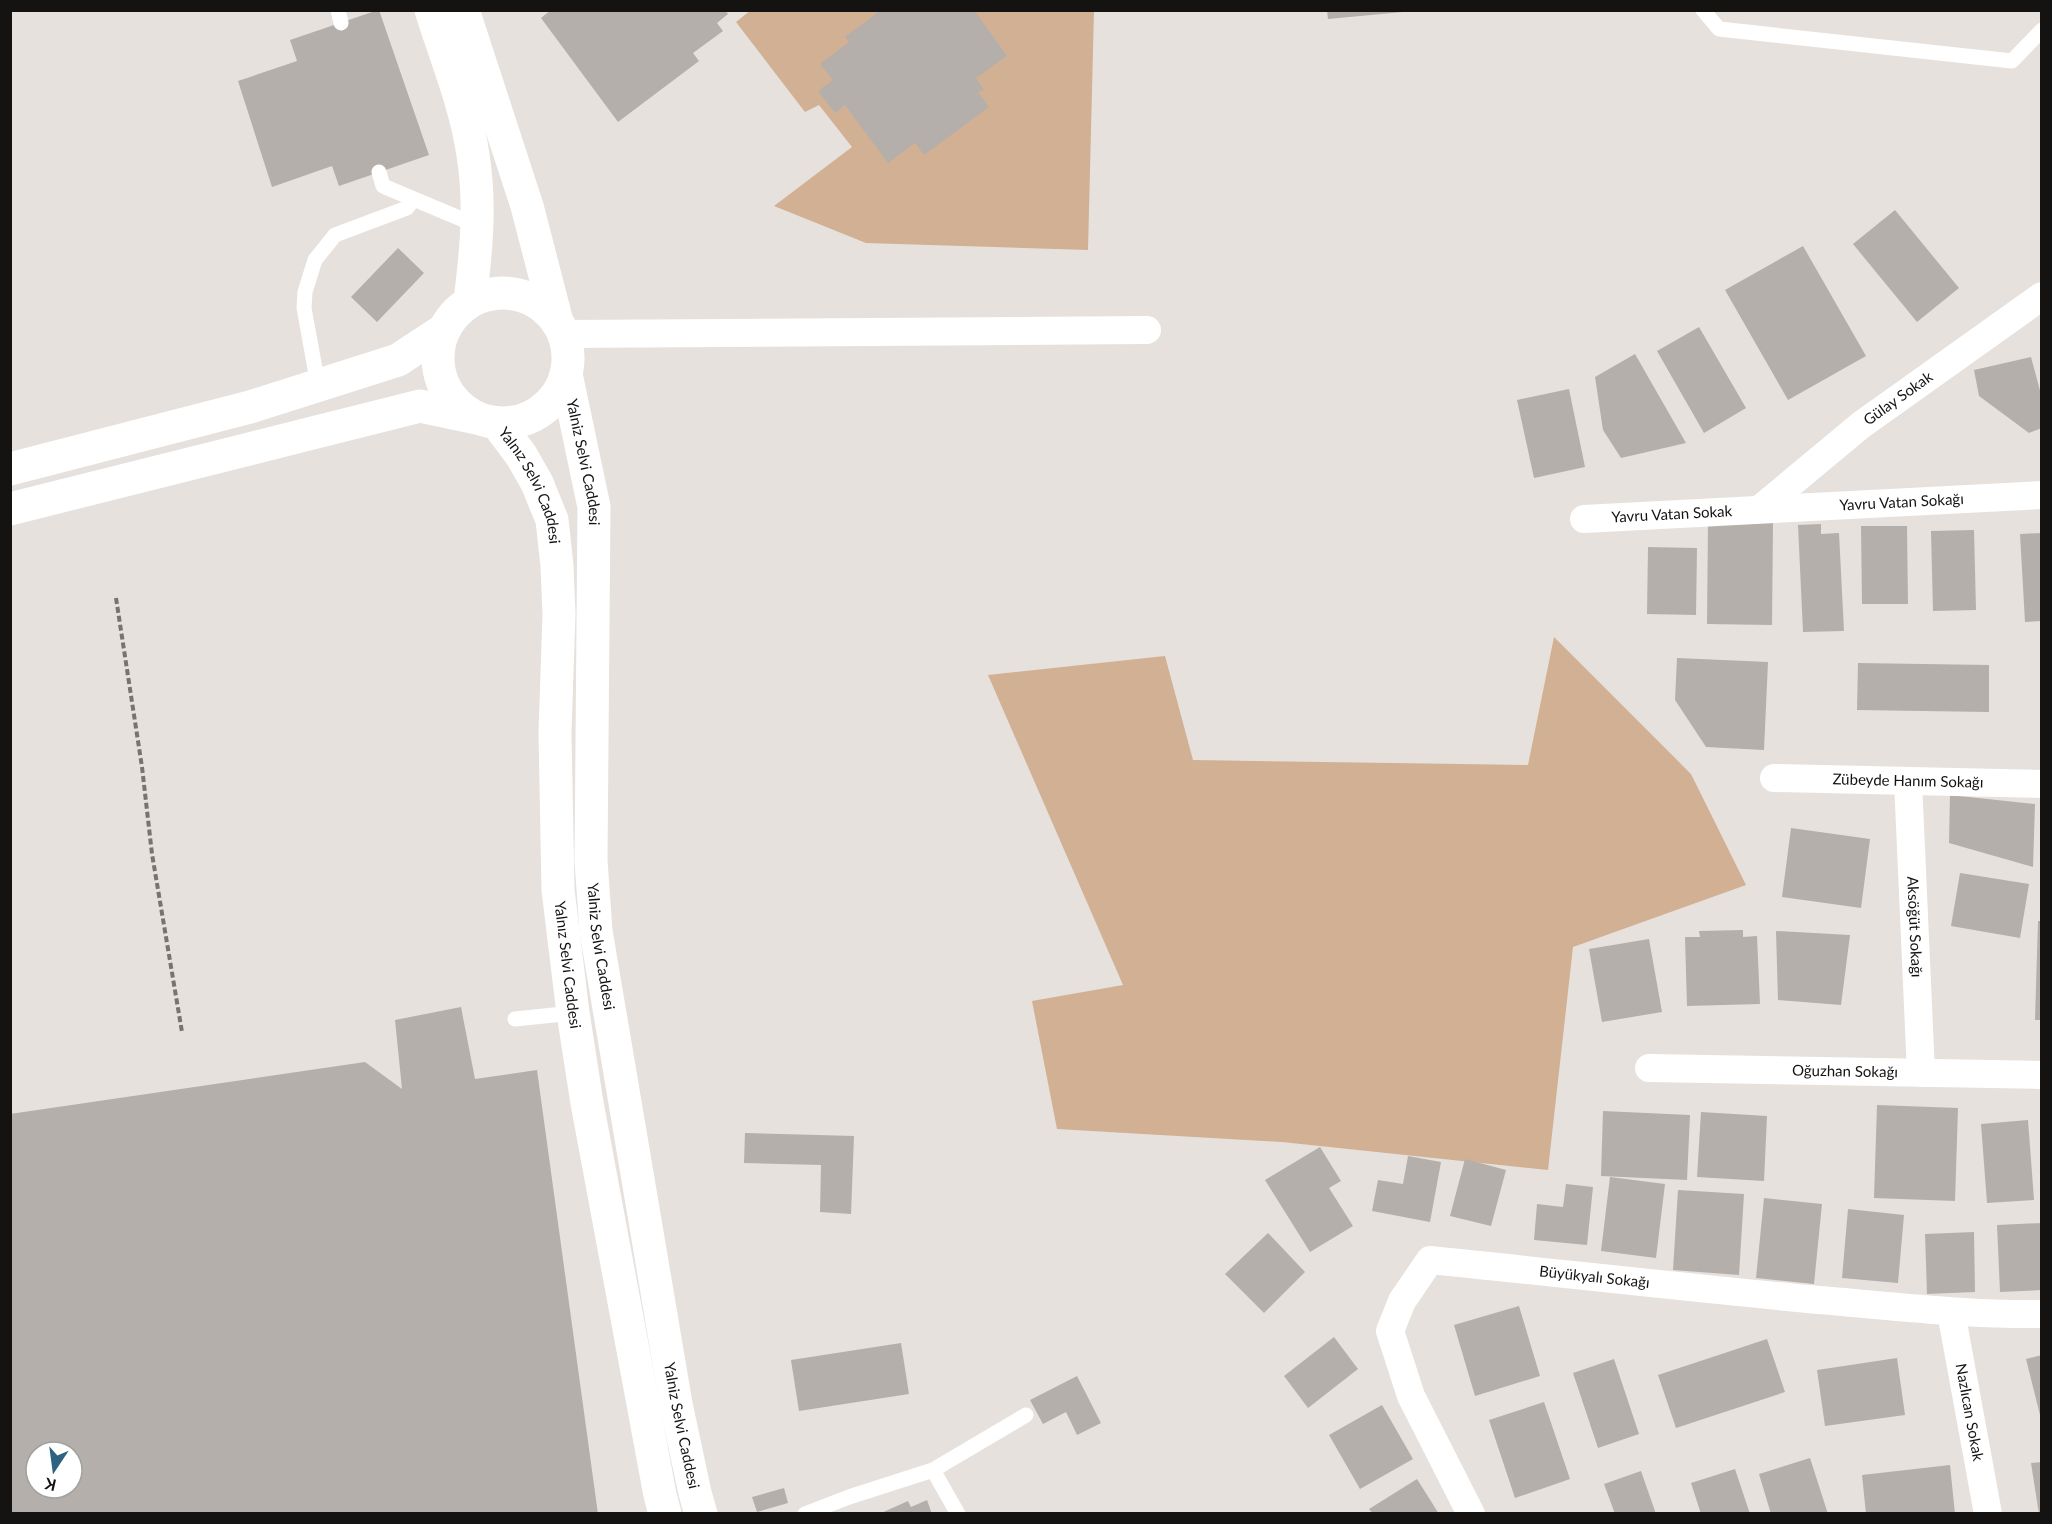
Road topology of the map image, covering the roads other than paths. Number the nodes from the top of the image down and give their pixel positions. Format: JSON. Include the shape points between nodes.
{"nodes":[{"id":1,"x":431,"y":10,"type":"edge"},
{"id":2,"x":463,"y":10,"type":"edge"},
{"id":3,"x":1703,"y":10,"type":"edge"},
{"id":4,"x":2042,"y":30,"type":"edge"},
{"id":5,"x":379,"y":172,"type":"dead end"},
{"id":6,"x":414,"y":200,"type":"junction"},
{"id":7,"x":478,"y":226,"type":"junction"},
{"id":8,"x":2042,"y":296,"type":"edge"},
{"id":9,"x":470,"y":302,"type":"junction"},
{"id":10,"x":561,"y":328,"type":"junction"},
{"id":11,"x":445,"y":329,"type":"junction"},
{"id":12,"x":1147,"y":330,"type":"dead end"},
{"id":13,"x":566,"y":374,"type":"junction"},
{"id":14,"x":318,"y":385,"type":"junction"},
{"id":15,"x":487,"y":420,"type":"junction"},
{"id":16,"x":10,"y":469,"type":"edge"},
{"id":17,"x":2042,"y":495,"type":"edge"},
{"id":18,"x":10,"y":509,"type":"edge"},
{"id":19,"x":1760,"y":509,"type":"junction"},
{"id":20,"x":1584,"y":519,"type":"dead end"},
{"id":21,"x":1773,"y":778,"type":"dead end"},
{"id":22,"x":1908,"y":782,"type":"junction"},
{"id":23,"x":2042,"y":784,"type":"edge"},
{"id":24,"x":573,"y":1012,"type":"junction"},
{"id":25,"x":514,"y":1019,"type":"dead end"},
{"id":26,"x":1649,"y":1068,"type":"dead end"},
{"id":27,"x":1921,"y":1073,"type":"junction"},
{"id":28,"x":2042,"y":1075,"type":"edge"},
{"id":29,"x":1951,"y":1312,"type":"junction"},
{"id":30,"x":2042,"y":1314,"type":"edge"},
{"id":31,"x":1026,"y":1415,"type":"dead end"},
{"id":32,"x":933,"y":1470,"type":"junction"},
{"id":33,"x":665,"y":1514,"type":"edge"},
{"id":34,"x":701,"y":1514,"type":"edge"},
{"id":35,"x":804,"y":1514,"type":"edge"},
{"id":36,"x":958,"y":1514,"type":"edge"},
{"id":37,"x":1471,"y":1514,"type":"edge"},
{"id":38,"x":1988,"y":1514,"type":"edge"}],
"edges":[{"from":1,"to":7,"type":"main road","via":[[473,154]]},
{"from":2,"to":10,"type":"main road","name":"Yalnız Selvi Caddesi","via":[[527,206]]},
{"from":3,"to":4,"type":"lane","via":[[1719,28],[2012,61]]},
{"from":5,"to":6,"type":"lane","via":[[383,186]]},
{"from":6,"to":7,"type":"lane"},
{"from":6,"to":14,"type":"lane","via":[[407,208],[335,235],[315,260],[304,292],[304,308]]},
{"from":7,"to":9,"type":"main road"},
{"from":8,"to":19,"type":"street","name":"Gülay Sokak","via":[[1861,425]]},
{"from":9,"to":10,"type":"main road","name":"Yalnız Selvi Caddesi","via":[[488,294],[527,297],[544,307]]},
{"from":9,"to":11,"type":"main road","name":"Yalnız Selvi Caddesi"},
{"from":10,"to":12,"type":"street"},
{"from":10,"to":13,"type":"main road","name":"Yalnız Selvi Caddesi","via":[[569,361]]},
{"from":11,"to":14,"type":"main road","via":[[398,360]]},
{"from":11,"to":15,"type":"main road","name":"Yalnız Selvi Caddesi","via":[[438,352],[439,372],[446,391],[459,407]]},
{"from":13,"to":15,"type":"main road","name":"Yalnız Selvi Caddesi","via":[[554,399],[538,414],[518,422]]},
{"from":13,"to":34,"type":"main road","name":"Yalniz Selvi Caddesi","via":[[594,507],[591,861],[596,931],[676,1404]]},
{"from":14,"to":16,"type":"main road","via":[[250,407]]},
{"from":15,"to":18,"type":"main road","via":[[420,406]]},
{"from":15,"to":24,"type":"main road","name":"Yalnız Selvi Caddesi","via":[[521,455],[552,520],[559,614],[555,732],[558,890]]},
{"from":17,"to":19,"type":"street","name":"Yavru Vatan Sokağı"},
{"from":19,"to":20,"type":"street","name":"Yavru Vatan Sokak"},
{"from":21,"to":22,"type":"street","name":"Zübeyde Hanım Sokağı"},
{"from":22,"to":23,"type":"street","name":"Zübeyde Hanım Sokağı"},
{"from":22,"to":27,"type":"street","name":"Aksöğüt Sokağı"},
{"from":24,"to":25,"type":"lane"},
{"from":24,"to":33,"type":"main road","name":"Yalnız Selvi Caddesi"},
{"from":26,"to":27,"type":"street","name":"Oğuzhan Sokağı"},
{"from":27,"to":28,"type":"street","name":"Oğuzhan Sokağı"},
{"from":29,"to":30,"type":"street","name":"Büyükyalı Sokağı"},
{"from":29,"to":37,"type":"street","name":"Büyükyalı Sokağı","via":[[1430,1260],[1402,1301],[1390,1331],[1411,1396]]},
{"from":29,"to":38,"type":"street","name":"Nazlıcan Sokak"},
{"from":31,"to":32,"type":"lane"},
{"from":32,"to":35,"type":"lane"},
{"from":32,"to":36,"type":"lane"}]}
